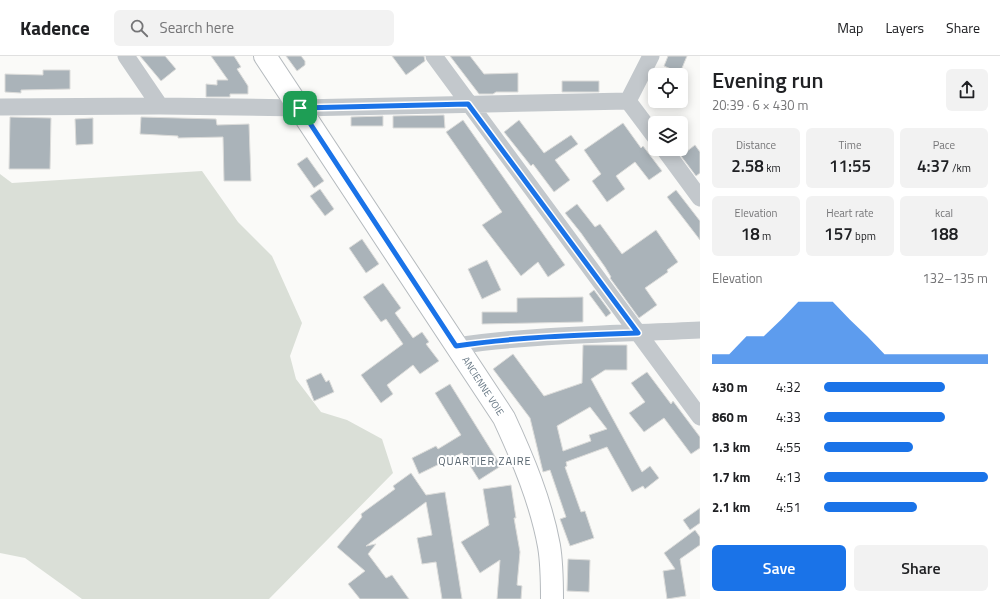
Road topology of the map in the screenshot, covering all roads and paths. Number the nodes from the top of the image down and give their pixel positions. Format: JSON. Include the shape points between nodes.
{"nodes":[{"id":1,"x":126,"y":56,"type":"edge"},
{"id":2,"x":265,"y":56,"type":"edge"},
{"id":3,"x":434,"y":56,"type":"edge"},
{"id":4,"x":651,"y":56,"type":"edge"},
{"id":5,"x":628,"y":101,"type":"junction"},
{"id":6,"x":468,"y":104,"type":"junction"},
{"id":7,"x":160,"y":106,"type":"junction"},
{"id":8,"x":0,"y":107,"type":"edge"},
{"id":9,"x":300,"y":108,"type":"junction"},
{"id":10,"x":648,"y":128,"type":"edge"},
{"id":11,"x":669,"y":156,"type":"edge"},
{"id":12,"x":700,"y":198,"type":"edge"},
{"id":13,"x":700,"y":330,"type":"edge"},
{"id":14,"x":638,"y":333,"type":"junction"},
{"id":15,"x":456,"y":346,"type":"junction"},
{"id":16,"x":700,"y":417,"type":"edge"},
{"id":17,"x":552,"y":599,"type":"edge"}],
"edges":[{"from":1,"to":7,"type":"street"},
{"from":2,"to":9,"type":"main road","name":"ANCIENNE VOIE"},
{"from":3,"to":6,"type":"street"},
{"from":4,"to":5,"type":"street"},
{"from":5,"to":6,"type":"street"},
{"from":5,"to":10,"type":"street"},
{"from":6,"to":9,"type":"street"},
{"from":6,"to":14,"type":"street"},
{"from":7,"to":8,"type":"street"},
{"from":7,"to":9,"type":"street"},
{"from":9,"to":15,"type":"main road","name":"ANCIENNE VOIE"},
{"from":11,"to":12,"type":"street"},
{"from":13,"to":14,"type":"street"},
{"from":14,"to":15,"type":"street","via":[[542,336]]},
{"from":14,"to":16,"type":"street"},
{"from":15,"to":17,"type":"main road","name":"ANCIENNE VOIE","via":[[504,418],[529,476],[549,546]]}]}
